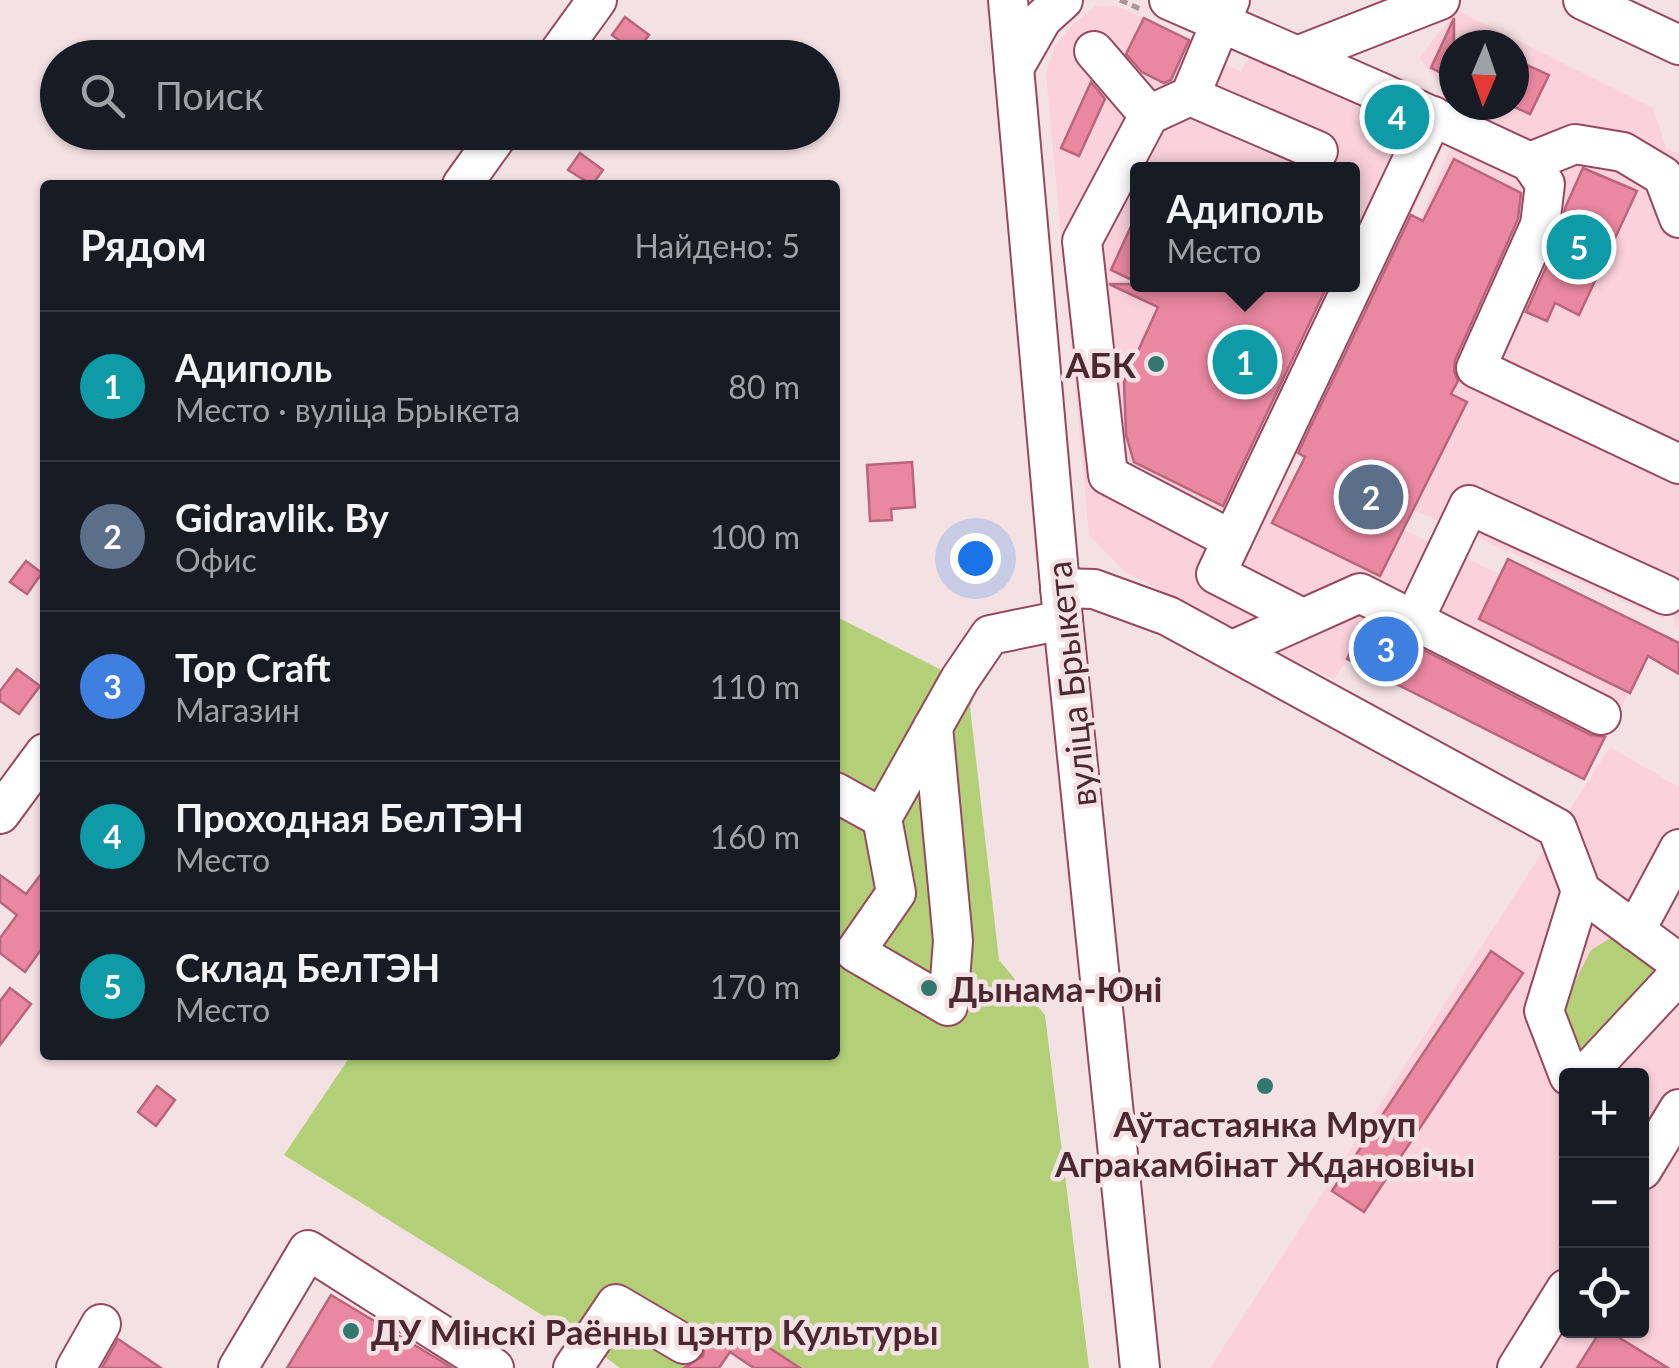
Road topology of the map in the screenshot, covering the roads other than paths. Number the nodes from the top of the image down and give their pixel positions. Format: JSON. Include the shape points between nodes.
{"nodes":[{"id":1,"x":598,"y":0,"type":"edge"},
{"id":2,"x":1008,"y":0,"type":"edge"},
{"id":3,"x":1063,"y":0,"type":"edge"},
{"id":4,"x":1169,"y":0,"type":"edge"},
{"id":5,"x":1440,"y":0,"type":"edge"},
{"id":6,"x":1583,"y":0,"type":"edge"},
{"id":7,"x":1225,"y":11,"type":"edge"},
{"id":8,"x":568,"y":40,"type":"edge"},
{"id":9,"x":1679,"y":45,"type":"edge"},
{"id":10,"x":1094,"y":51,"type":"dead end"},
{"id":11,"x":1297,"y":56,"type":"junction"},
{"id":12,"x":1014,"y":68,"type":"junction"},
{"id":13,"x":1190,"y":96,"type":"junction"},
{"id":14,"x":1149,"y":115,"type":"junction"},
{"id":15,"x":1433,"y":116,"type":"junction"},
{"id":16,"x":487,"y":150,"type":"edge"},
{"id":17,"x":1318,"y":151,"type":"dead end"},
{"id":18,"x":1530,"y":162,"type":"junction"},
{"id":19,"x":466,"y":180,"type":"edge"},
{"id":20,"x":1679,"y":218,"type":"edge"},
{"id":21,"x":1360,"y":270,"type":"edge"},
{"id":22,"x":1350,"y":292,"type":"edge"},
{"id":23,"x":1679,"y":464,"type":"edge"},
{"id":24,"x":1232,"y":540,"type":"junction"},
{"id":25,"x":1666,"y":595,"type":"dead end"},
{"id":26,"x":1062,"y":604,"type":"junction"},
{"id":27,"x":1302,"y":618,"type":"junction"},
{"id":28,"x":1414,"y":620,"type":"junction"},
{"id":29,"x":1235,"y":649,"type":"junction"},
{"id":30,"x":1602,"y":714,"type":"dead end"},
{"id":31,"x":933,"y":728,"type":"junction"},
{"id":32,"x":40,"y":760,"type":"edge"},
{"id":33,"x":840,"y":795,"type":"edge"},
{"id":34,"x":0,"y":814,"type":"edge"},
{"id":35,"x":882,"y":818,"type":"junction"},
{"id":36,"x":1679,"y":849,"type":"edge"},
{"id":37,"x":1581,"y":891,"type":"junction"},
{"id":38,"x":1635,"y":931,"type":"junction"},
{"id":39,"x":1679,"y":963,"type":"edge"},
{"id":40,"x":1679,"y":974,"type":"edge"},
{"id":41,"x":1567,"y":1068,"type":"edge"},
{"id":42,"x":1591,"y":1068,"type":"edge"},
{"id":43,"x":1679,"y":1110,"type":"edge"},
{"id":44,"x":1649,"y":1159,"type":"edge"},
{"id":45,"x":1559,"y":1300,"type":"edge"},
{"id":46,"x":101,"y":1324,"type":"dead end"},
{"id":47,"x":684,"y":1344,"type":"dead end"},
{"id":48,"x":76,"y":1368,"type":"edge"},
{"id":49,"x":238,"y":1368,"type":"edge"},
{"id":50,"x":494,"y":1368,"type":"edge"},
{"id":51,"x":574,"y":1368,"type":"edge"},
{"id":52,"x":1140,"y":1368,"type":"edge"},
{"id":53,"x":1517,"y":1368,"type":"edge"}],
"edges":[{"from":1,"to":8,"type":"street"},
{"from":2,"to":12,"type":"street","name":"вуліца Брыкета"},
{"from":3,"to":12,"type":"street","via":[[1042,18]]},
{"from":4,"to":7,"type":"street"},
{"from":5,"to":11,"type":"street"},
{"from":6,"to":9,"type":"street"},
{"from":7,"to":11,"type":"street"},
{"from":7,"to":13,"type":"street"},
{"from":10,"to":14,"type":"street"},
{"from":11,"to":15,"type":"street"},
{"from":12,"to":26,"type":"street","name":"вуліца Брыкета"},
{"from":13,"to":14,"type":"street"},
{"from":13,"to":17,"type":"street"},
{"from":14,"to":24,"type":"street","via":[[1082,242],[1108,475]]},
{"from":15,"to":18,"type":"street"},
{"from":15,"to":21,"type":"street"},
{"from":16,"to":19,"type":"street"},
{"from":18,"to":20,"type":"street","via":[[1575,144],[1623,152],[1662,176]]},
{"from":18,"to":23,"type":"street","via":[[1545,184],[1540,226],[1476,368]]},
{"from":22,"to":24,"type":"street"},
{"from":24,"to":27,"type":"street","via":[[1216,574]]},
{"from":25,"to":28,"type":"street","via":[[1469,505]]},
{"from":26,"to":29,"type":"street","via":[[1094,589]]},
{"from":26,"to":31,"type":"street","via":[[990,635]]},
{"from":26,"to":52,"type":"street","name":"вуліца Брыкета"},
{"from":27,"to":28,"type":"street","via":[[1360,593]]},
{"from":27,"to":29,"type":"street"},
{"from":28,"to":30,"type":"street"},
{"from":29,"to":37,"type":"street","via":[[1557,828]]},
{"from":31,"to":35,"type":"street"},
{"from":31,"to":35,"type":"street","via":[[953,941],[948,1006],[855,952],[896,893]]},
{"from":32,"to":34,"type":"street"},
{"from":33,"to":35,"type":"street"},
{"from":36,"to":38,"type":"street"},
{"from":37,"to":38,"type":"street"},
{"from":37,"to":41,"type":"street","via":[[1544,1011]]},
{"from":38,"to":39,"type":"street"},
{"from":40,"to":42,"type":"street"},
{"from":43,"to":44,"type":"street"},
{"from":45,"to":53,"type":"street"},
{"from":46,"to":48,"type":"street"},
{"from":47,"to":51,"type":"street","via":[[616,1304]]},
{"from":49,"to":50,"type":"street","via":[[308,1250]]}]}
